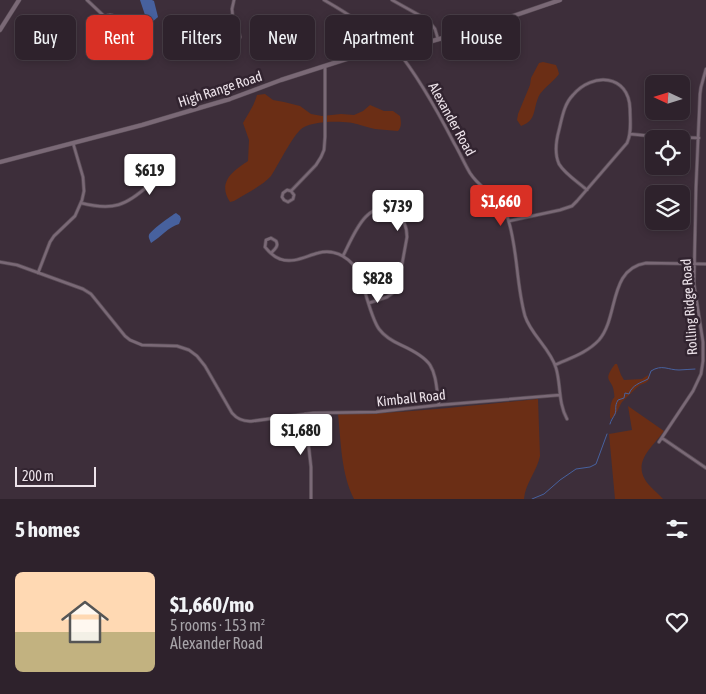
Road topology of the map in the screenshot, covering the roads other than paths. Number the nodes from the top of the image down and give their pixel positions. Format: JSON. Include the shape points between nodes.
{"nodes":[{"id":1,"x":19,"y":0,"type":"edge"},
{"id":2,"x":87,"y":0,"type":"edge"},
{"id":3,"x":234,"y":0,"type":"edge"},
{"id":4,"x":324,"y":0,"type":"edge"},
{"id":5,"x":392,"y":0,"type":"edge"},
{"id":6,"x":560,"y":0,"type":"edge"},
{"id":7,"x":103,"y":15,"type":"edge"},
{"id":8,"x":232,"y":15,"type":"edge"},
{"id":9,"x":348,"y":15,"type":"edge"},
{"id":10,"x":105,"y":17,"type":"joint"},
{"id":11,"x":0,"y":30,"type":"edge"},
{"id":12,"x":234,"y":30,"type":"joint"},
{"id":13,"x":438,"y":39,"type":"junction"},
{"id":14,"x":432,"y":41,"type":"edge"},
{"id":15,"x":345,"y":60,"type":"edge"},
{"id":16,"x":403,"y":60,"type":"edge"},
{"id":17,"x":325,"y":66,"type":"junction"},
{"id":18,"x":706,"y":69,"type":"edge"},
{"id":19,"x":700,"y":102,"type":"junction"},
{"id":20,"x":706,"y":102,"type":"edge"},
{"id":21,"x":630,"y":134,"type":"junction"},
{"id":22,"x":699,"y":138,"type":"junction"},
{"id":23,"x":73,"y":143,"type":"junction"},
{"id":24,"x":0,"y":162,"type":"edge"},
{"id":25,"x":150,"y":184,"type":"junction"},
{"id":26,"x":587,"y":190,"type":"junction"},
{"id":27,"x":291,"y":191,"type":"junction"},
{"id":28,"x":81,"y":204,"type":"junction"},
{"id":29,"x":509,"y":221,"type":"junction"},
{"id":30,"x":271,"y":254,"type":"junction"},
{"id":31,"x":343,"y":256,"type":"junction"},
{"id":32,"x":0,"y":262,"type":"edge"},
{"id":33,"x":695,"y":264,"type":"junction"},
{"id":34,"x":706,"y":264,"type":"edge"},
{"id":35,"x":38,"y":272,"type":"junction"},
{"id":36,"x":369,"y":303,"type":"junction"},
{"id":37,"x":555,"y":364,"type":"junction"},
{"id":38,"x":560,"y":395,"type":"junction"},
{"id":39,"x":439,"y":405,"type":"junction"},
{"id":40,"x":305,"y":414,"type":"junction"},
{"id":41,"x":566,"y":419,"type":"dead end"},
{"id":42,"x":662,"y":438,"type":"junction"},
{"id":43,"x":659,"y":442,"type":"dead end"},
{"id":44,"x":706,"y":468,"type":"edge"},
{"id":45,"x":311,"y":499,"type":"edge"}],
"edges":[{"from":1,"to":11,"type":"street"},
{"from":2,"to":7,"type":"street"},
{"from":3,"to":8,"type":"street"},
{"from":4,"to":9,"type":"street"},
{"from":5,"to":13,"type":"street","via":[[428,20]]},
{"from":6,"to":13,"type":"street","name":"High Range Road"},
{"from":10,"to":10,"type":"street","via":[[114,17],[115,24],[106,26]]},
{"from":12,"to":12,"type":"street","via":[[228,36],[234,42],[240,37]]},
{"from":13,"to":14,"type":"street","name":"High Range Road"},
{"from":15,"to":17,"type":"street","name":"High Range Road"},
{"from":16,"to":29,"type":"street","name":"Alexander Road","via":[[470,173],[500,202]]},
{"from":17,"to":23,"type":"street","name":"High Range Road","via":[[221,102]]},
{"from":17,"to":27,"type":"street","via":[[325,145],[321,158]]},
{"from":18,"to":19,"type":"street","name":"Rolling Ridge Road"},
{"from":19,"to":20,"type":"street"},
{"from":19,"to":22,"type":"street","name":"Rolling Ridge Road"},
{"from":21,"to":22,"type":"street"},
{"from":21,"to":26,"type":"street","via":[[627,143]]},
{"from":21,"to":26,"type":"street","via":[[629,99],[619,84],[610,80],[595,81],[581,87],[572,96],[557,138],[556,155],[564,170]]},
{"from":22,"to":33,"type":"street","name":"Rolling Ridge Road"},
{"from":23,"to":24,"type":"street","name":"High Range Road"},
{"from":23,"to":28,"type":"street","via":[[84,184]]},
{"from":25,"to":25,"type":"street","via":[[159,182],[157,174],[149,175]]},
{"from":25,"to":28,"type":"street","via":[[140,194],[114,206],[105,208]]},
{"from":26,"to":29,"type":"street","via":[[566,208]]},
{"from":27,"to":27,"type":"street","via":[[283,193],[284,200],[292,200],[294,195]]},
{"from":28,"to":35,"type":"street","via":[[52,239]]},
{"from":29,"to":37,"type":"street","name":"Alexander Road","via":[[526,318]]},
{"from":30,"to":30,"type":"street","via":[[265,246],[266,240],[271,238],[277,244]]},
{"from":30,"to":31,"type":"street","via":[[288,261],[325,252]]},
{"from":31,"to":36,"type":"street","via":[[357,270]]},
{"from":31,"to":36,"type":"street","via":[[361,222],[370,213],[389,210],[404,222],[407,237],[398,286],[391,294]]},
{"from":32,"to":35,"type":"street","name":"Kimball Road"},
{"from":33,"to":34,"type":"street"},
{"from":33,"to":37,"type":"street","via":[[646,263],[629,270],[622,277],[610,320],[600,339],[588,350]]},
{"from":33,"to":42,"type":"street","name":"Rolling Ridge Road","via":[[695,290],[704,349],[702,368],[693,391]]},
{"from":35,"to":40,"type":"street","name":"Kimball Road","via":[[91,294],[133,342],[177,346],[195,354],[202,360],[236,418],[250,421]]},
{"from":36,"to":39,"type":"street","via":[[383,334],[420,354],[429,363],[436,378]]},
{"from":37,"to":38,"type":"street","name":"Alexander Road"},
{"from":38,"to":39,"type":"street","name":"Kimball Road"},
{"from":38,"to":41,"type":"street","name":"Alexander Road"},
{"from":39,"to":40,"type":"street","name":"Kimball Road","via":[[376,412]]},
{"from":40,"to":45,"type":"street"},
{"from":42,"to":43,"type":"street","name":"Rolling Ridge Road"},
{"from":42,"to":44,"type":"street"}]}
